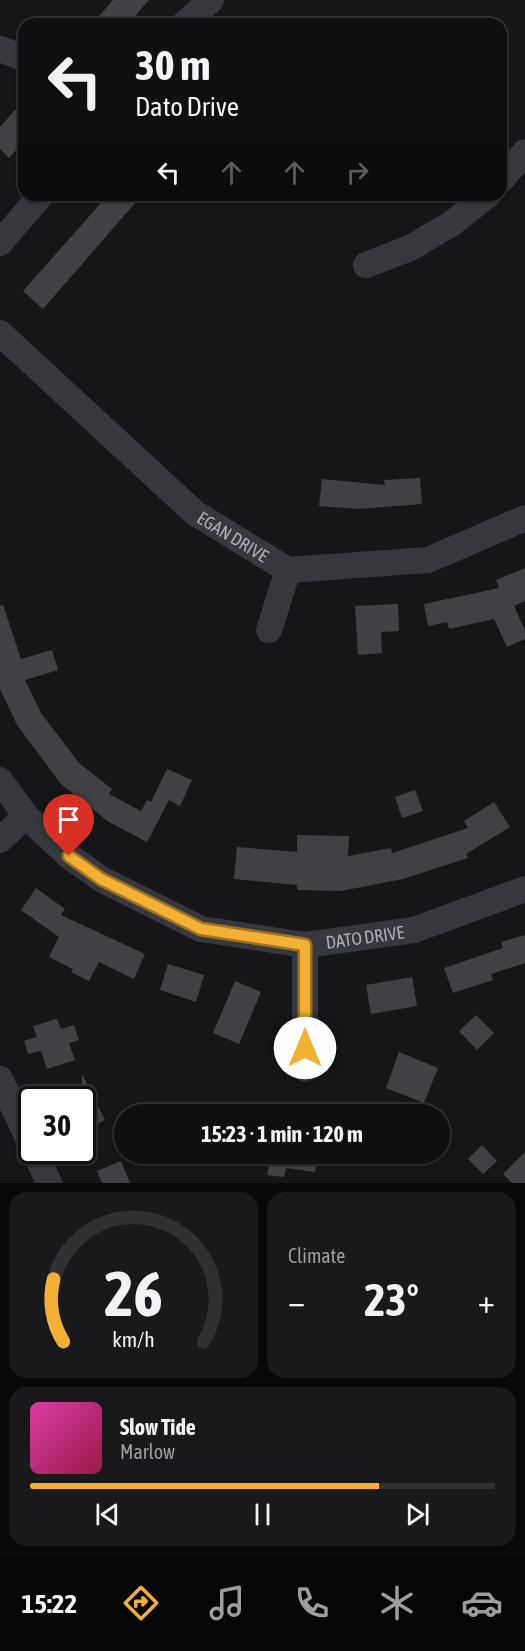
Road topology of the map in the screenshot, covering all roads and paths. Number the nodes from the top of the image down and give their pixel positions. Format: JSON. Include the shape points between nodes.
{"nodes":[{"id":1,"x":211,"y":0,"type":"edge"},
{"id":2,"x":191,"y":18,"type":"edge"},
{"id":3,"x":0,"y":49,"type":"edge"},
{"id":4,"x":18,"y":56,"type":"edge"},
{"id":5,"x":525,"y":152,"type":"edge"},
{"id":6,"x":507,"y":173,"type":"edge"},
{"id":7,"x":36,"y":201,"type":"edge"},
{"id":8,"x":480,"y":201,"type":"edge"},
{"id":9,"x":0,"y":243,"type":"edge"},
{"id":10,"x":366,"y":265,"type":"dead end"},
{"id":11,"x":0,"y":333,"type":"edge"},
{"id":12,"x":525,"y":518,"type":"edge"},
{"id":13,"x":288,"y":570,"type":"junction"},
{"id":14,"x":269,"y":630,"type":"dead end"},
{"id":15,"x":0,"y":780,"type":"edge"},
{"id":16,"x":26,"y":816,"type":"junction"},
{"id":17,"x":0,"y":840,"type":"edge"},
{"id":18,"x":525,"y":889,"type":"edge"},
{"id":19,"x":305,"y":945,"type":"junction"},
{"id":20,"x":305,"y":1069,"type":"dead end"},
{"id":21,"x":0,"y":1079,"type":"edge"},
{"id":22,"x":18,"y":1117,"type":"edge"},
{"id":23,"x":40,"y":1164,"type":"edge"},
{"id":24,"x":49,"y":1183,"type":"edge"}],
"edges":[{"from":1,"to":2,"type":"street"},
{"from":3,"to":4,"type":"street"},
{"from":5,"to":6,"type":"street"},
{"from":7,"to":9,"type":"street"},
{"from":8,"to":10,"type":"street","via":[[410,248]]},
{"from":11,"to":13,"type":"street","name":"EGAN DRIVE","via":[[195,513]]},
{"from":12,"to":13,"type":"street","name":"EGAN DRIVE","via":[[428,560]]},
{"from":13,"to":14,"type":"street"},
{"from":15,"to":16,"type":"street","name":"DATO DRIVE"},
{"from":16,"to":17,"type":"street"},
{"from":16,"to":19,"type":"street","name":"DATO DRIVE","via":[[101,879],[201,929]]},
{"from":18,"to":19,"type":"street","name":"DATO DRIVE","via":[[414,930]]},
{"from":19,"to":20,"type":"street"},
{"from":21,"to":22,"type":"street"},
{"from":23,"to":24,"type":"street"}]}
